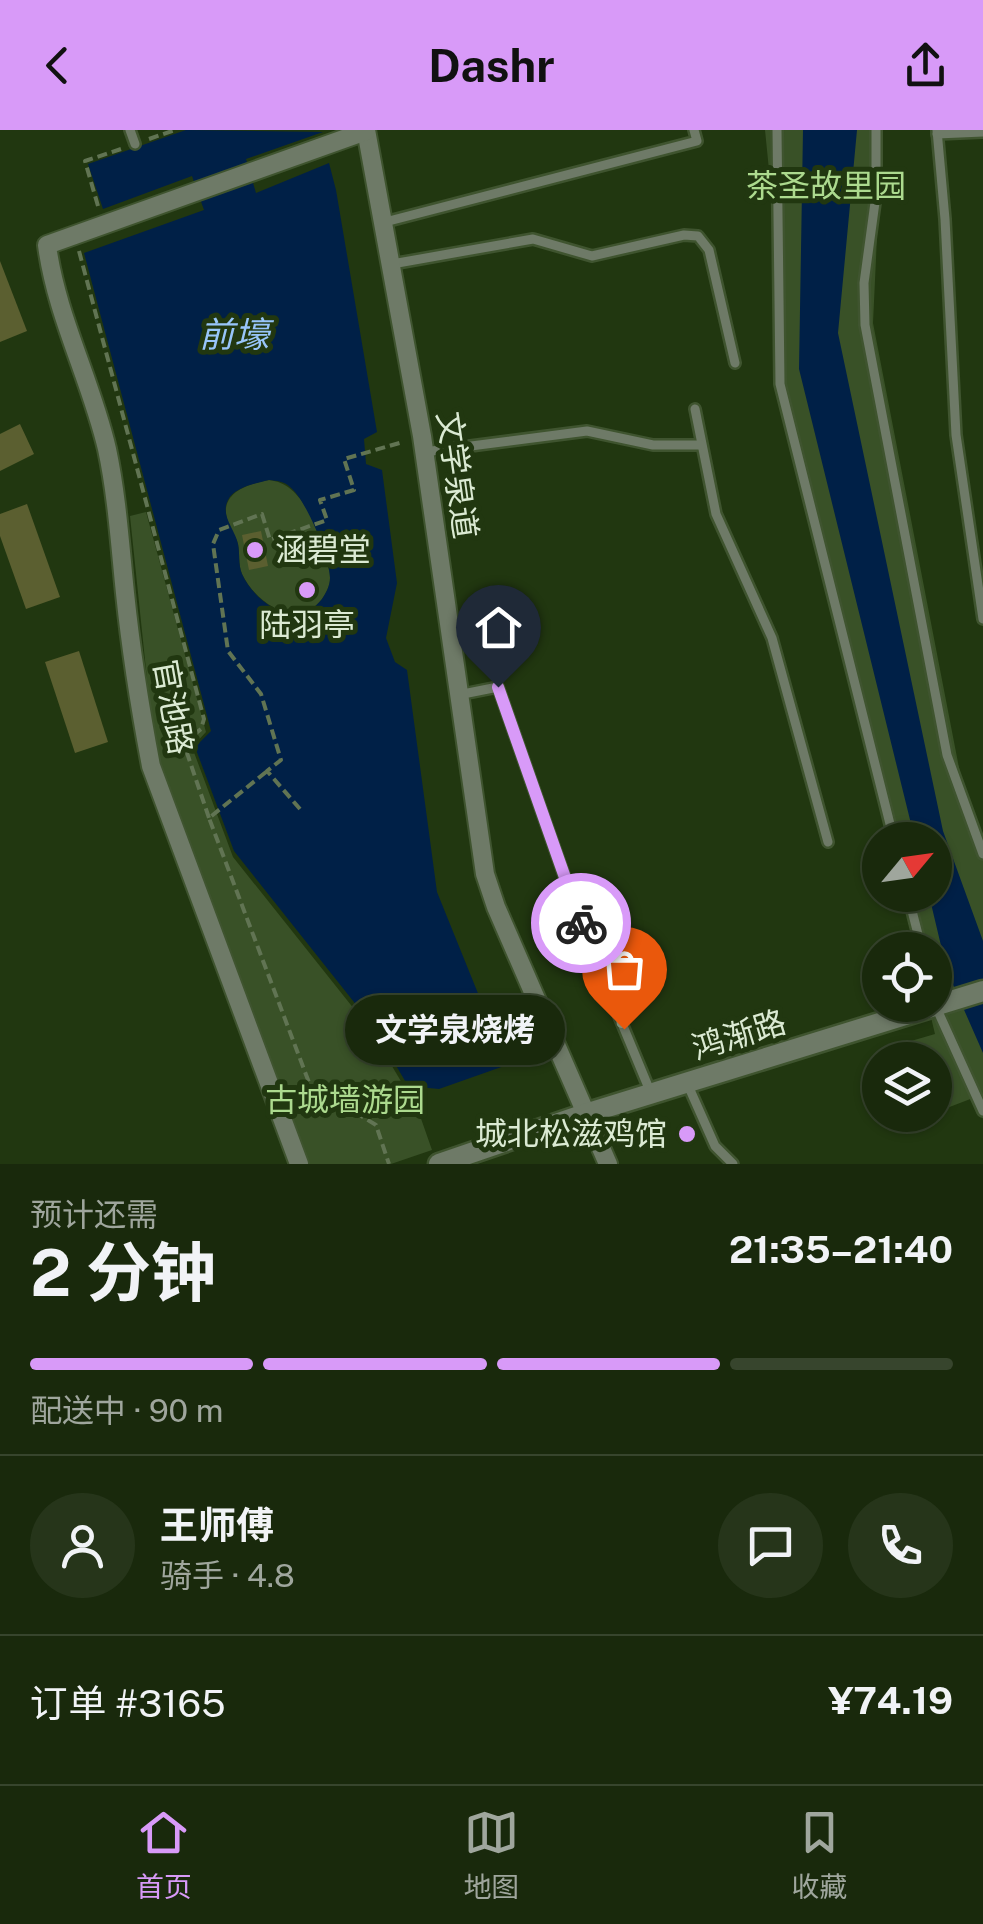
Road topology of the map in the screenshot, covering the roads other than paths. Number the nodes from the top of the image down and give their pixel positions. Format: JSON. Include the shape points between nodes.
{"nodes":[{"id":1,"x":130,"y":130,"type":"edge"},
{"id":2,"x":366,"y":130,"type":"edge"},
{"id":3,"x":694,"y":130,"type":"edge"},
{"id":4,"x":777,"y":130,"type":"edge"},
{"id":5,"x":876,"y":130,"type":"edge"},
{"id":6,"x":937,"y":132,"type":"edge"},
{"id":7,"x":983,"y":132,"type":"edge"},
{"id":8,"x":135,"y":144,"type":"road end"},
{"id":9,"x":384,"y":222,"type":"junction"},
{"id":10,"x":392,"y":264,"type":"junction"},
{"id":11,"x":734,"y":364,"type":"dead end"},
{"id":12,"x":696,"y":409,"type":"dead end"},
{"id":13,"x":423,"y":444,"type":"junction"},
{"id":14,"x":701,"y":444,"type":"junction"},
{"id":15,"x":983,"y":620,"type":"edge"},
{"id":16,"x":458,"y":695,"type":"junction"},
{"id":17,"x":890,"y":822,"type":"edge"},
{"id":18,"x":828,"y":842,"type":"dead end"},
{"id":19,"x":983,"y":854,"type":"edge"},
{"id":20,"x":983,"y":991,"type":"edge"},
{"id":21,"x":952,"y":1000,"type":"edge"},
{"id":22,"x":881,"y":1022,"type":"edge"},
{"id":23,"x":946,"y":1022,"type":"edge"},
{"id":24,"x":687,"y":1083,"type":"junction"},
{"id":25,"x":652,"y":1094,"type":"junction"},
{"id":26,"x":983,"y":1111,"type":"edge"},
{"id":27,"x":585,"y":1114,"type":"junction"},
{"id":28,"x":299,"y":1164,"type":"edge"},
{"id":29,"x":439,"y":1164,"type":"edge"},
{"id":30,"x":608,"y":1164,"type":"edge"},
{"id":31,"x":734,"y":1164,"type":"edge"}],
"edges":[{"from":1,"to":8,"type":"lane"},
{"from":2,"to":9,"type":"street","name":"文学泉道"},
{"from":2,"to":28,"type":"street","name":"官池路","via":[[47,245],[53,285],[107,452],[152,766]]},
{"from":3,"to":9,"type":"lane","via":[[697,141]]},
{"from":4,"to":17,"type":"lane","via":[[780,384]]},
{"from":5,"to":19,"type":"lane","via":[[864,325],[947,755]]},
{"from":6,"to":7,"type":"lane"},
{"from":6,"to":15,"type":"lane","via":[[956,436]]},
{"from":9,"to":10,"type":"street","name":"文学泉道"},
{"from":10,"to":11,"type":"lane","via":[[533,240],[592,256],[698,236],[709,250]]},
{"from":10,"to":13,"type":"street","name":"文学泉道"},
{"from":12,"to":14,"type":"lane"},
{"from":13,"to":14,"type":"lane","via":[[572,432],[653,445]]},
{"from":13,"to":16,"type":"street","name":"文学泉道"},
{"from":14,"to":18,"type":"lane","via":[[726,542],[772,638]]},
{"from":16,"to":25,"type":"lane","via":[[498,687],[584,932]]},
{"from":16,"to":27,"type":"street","name":"文学泉道","via":[[485,874]]},
{"from":20,"to":21,"type":"street","name":"鸿渐路"},
{"from":22,"to":24,"type":"street","name":"鸿渐路"},
{"from":23,"to":26,"type":"lane"},
{"from":24,"to":25,"type":"street","name":"鸿渐路"},
{"from":24,"to":31,"type":"lane","via":[[715,1146]]},
{"from":25,"to":27,"type":"street","name":"鸿渐路"},
{"from":27,"to":29,"type":"street","name":"鸿渐路"},
{"from":27,"to":30,"type":"street","name":"文学泉道"}]}
